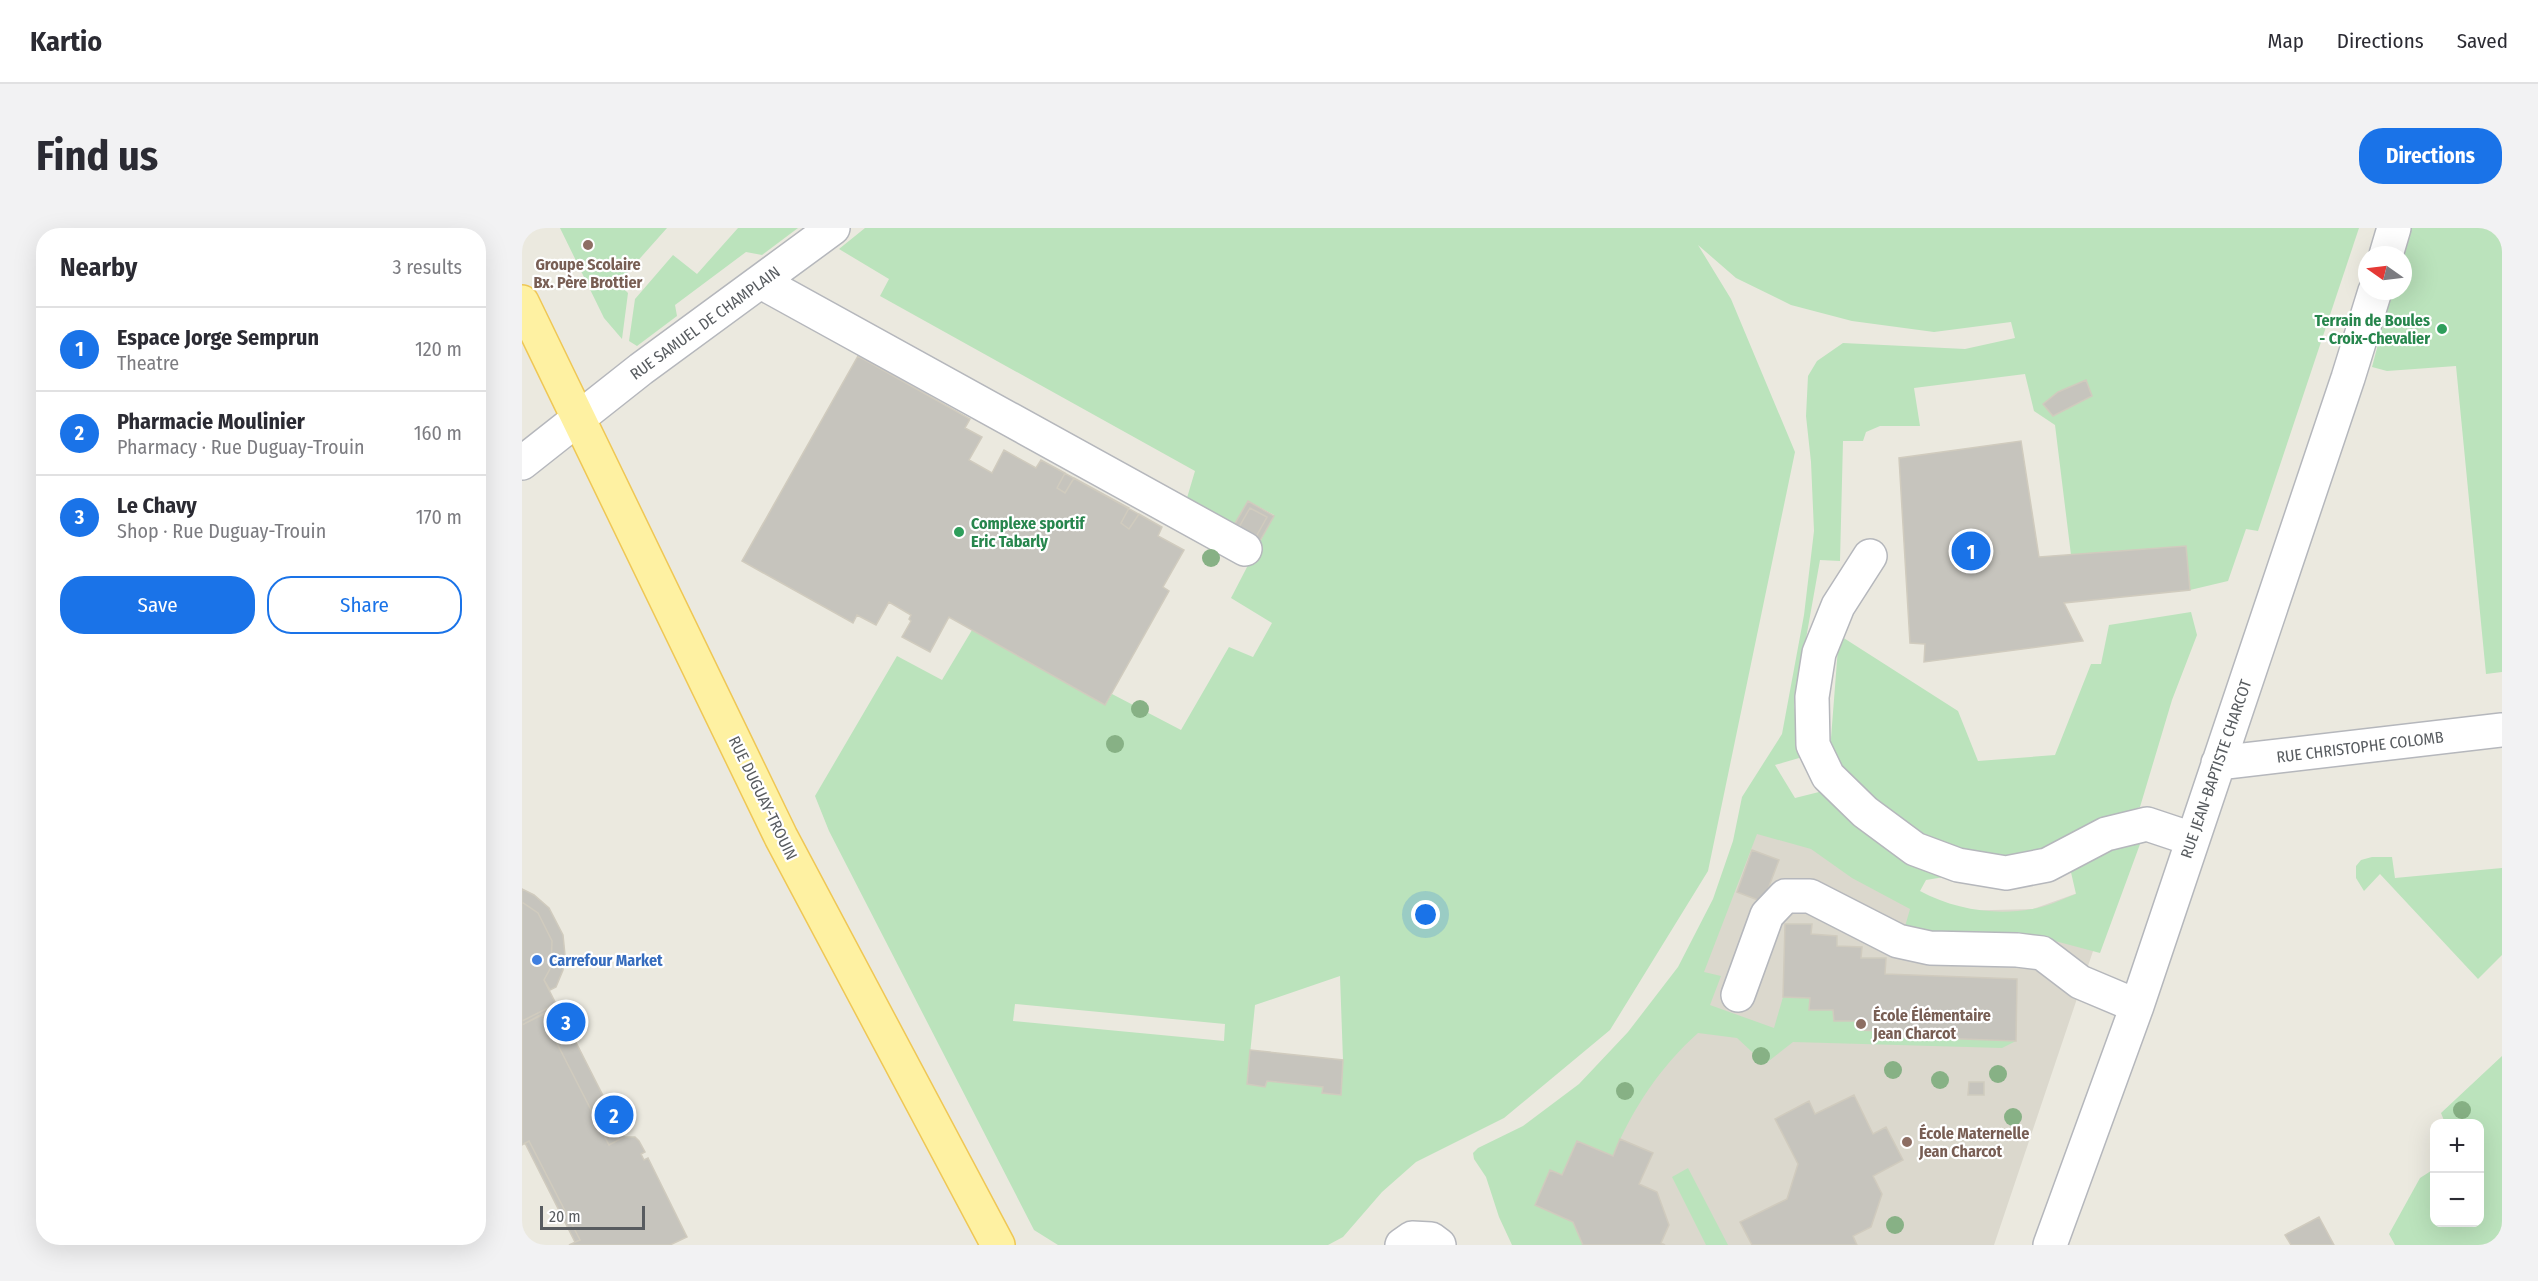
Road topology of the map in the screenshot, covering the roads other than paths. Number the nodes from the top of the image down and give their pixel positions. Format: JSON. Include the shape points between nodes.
{"nodes":[{"id":1,"x":833,"y":228,"type":"edge"},
{"id":2,"x":2394,"y":228,"type":"edge"},
{"id":3,"x":2389,"y":246,"type":"edge"},
{"id":4,"x":761,"y":282,"type":"junction"},
{"id":5,"x":2372,"y":300,"type":"edge"},
{"id":6,"x":522,"y":302,"type":"edge"},
{"id":7,"x":522,"y":311,"type":"edge"},
{"id":8,"x":542,"y":344,"type":"junction"},
{"id":9,"x":578,"y":419,"type":"junction"},
{"id":10,"x":522,"y":462,"type":"edge"},
{"id":11,"x":1245,"y":549,"type":"dead end"},
{"id":12,"x":1870,"y":556,"type":"dead end"},
{"id":13,"x":2502,"y":730,"type":"edge"},
{"id":14,"x":2218,"y":764,"type":"junction"},
{"id":15,"x":2192,"y":839,"type":"junction"},
{"id":16,"x":1738,"y":995,"type":"dead end"},
{"id":17,"x":2137,"y":1006,"type":"junction"},
{"id":18,"x":998,"y":1245,"type":"edge"},
{"id":19,"x":1402,"y":1245,"type":"edge"},
{"id":20,"x":1439,"y":1245,"type":"edge"},
{"id":21,"x":2050,"y":1245,"type":"edge"}],
"edges":[{"from":1,"to":4,"type":"street","name":"RUE SAMUEL DE CHAMPLAIN"},
{"from":2,"to":3,"type":"street"},
{"from":4,"to":9,"type":"street","name":"RUE SAMUEL DE CHAMPLAIN"},
{"from":4,"to":11,"type":"street"},
{"from":5,"to":14,"type":"street","name":"RUE JEAN-BAPTISTE CHARCOT"},
{"from":6,"to":8,"type":"main road","name":"RUE DUGUAY-TROUIN"},
{"from":7,"to":8,"type":"main road","name":"RUE DUGUAY-TROUIN"},
{"from":8,"to":9,"type":"main road","name":"RUE DUGUAY-TROUIN"},
{"from":9,"to":10,"type":"street","name":"RUE SAMUEL DE CHAMPLAIN"},
{"from":9,"to":18,"type":"main road","name":"RUE DUGUAY-TROUIN","via":[[781,837]]},
{"from":12,"to":15,"type":"street","via":[[1838,606],[1819,653],[1812,696],[1813,745],[1828,776],[1865,812],[1915,849],[1958,865],[2006,873],[2047,865],[2106,834],[2147,824]]},
{"from":13,"to":14,"type":"street","name":"RUE CHRISTOPHE COLOMB"},
{"from":14,"to":15,"type":"street","name":"RUE JEAN-BAPTISTE CHARCOT"},
{"from":15,"to":17,"type":"street","name":"RUE JEAN-BAPTISTE CHARCOT"},
{"from":16,"to":17,"type":"street","via":[[1767,915],[1785,896],[1810,896],[1899,941],[1930,948],[2042,953],[2080,982]]},
{"from":17,"to":21,"type":"street","name":"RUE JEAN-BAPTISTE CHARCOT"},
{"from":19,"to":20,"type":"street","via":[[1412,1238],[1431,1239]]}]}
